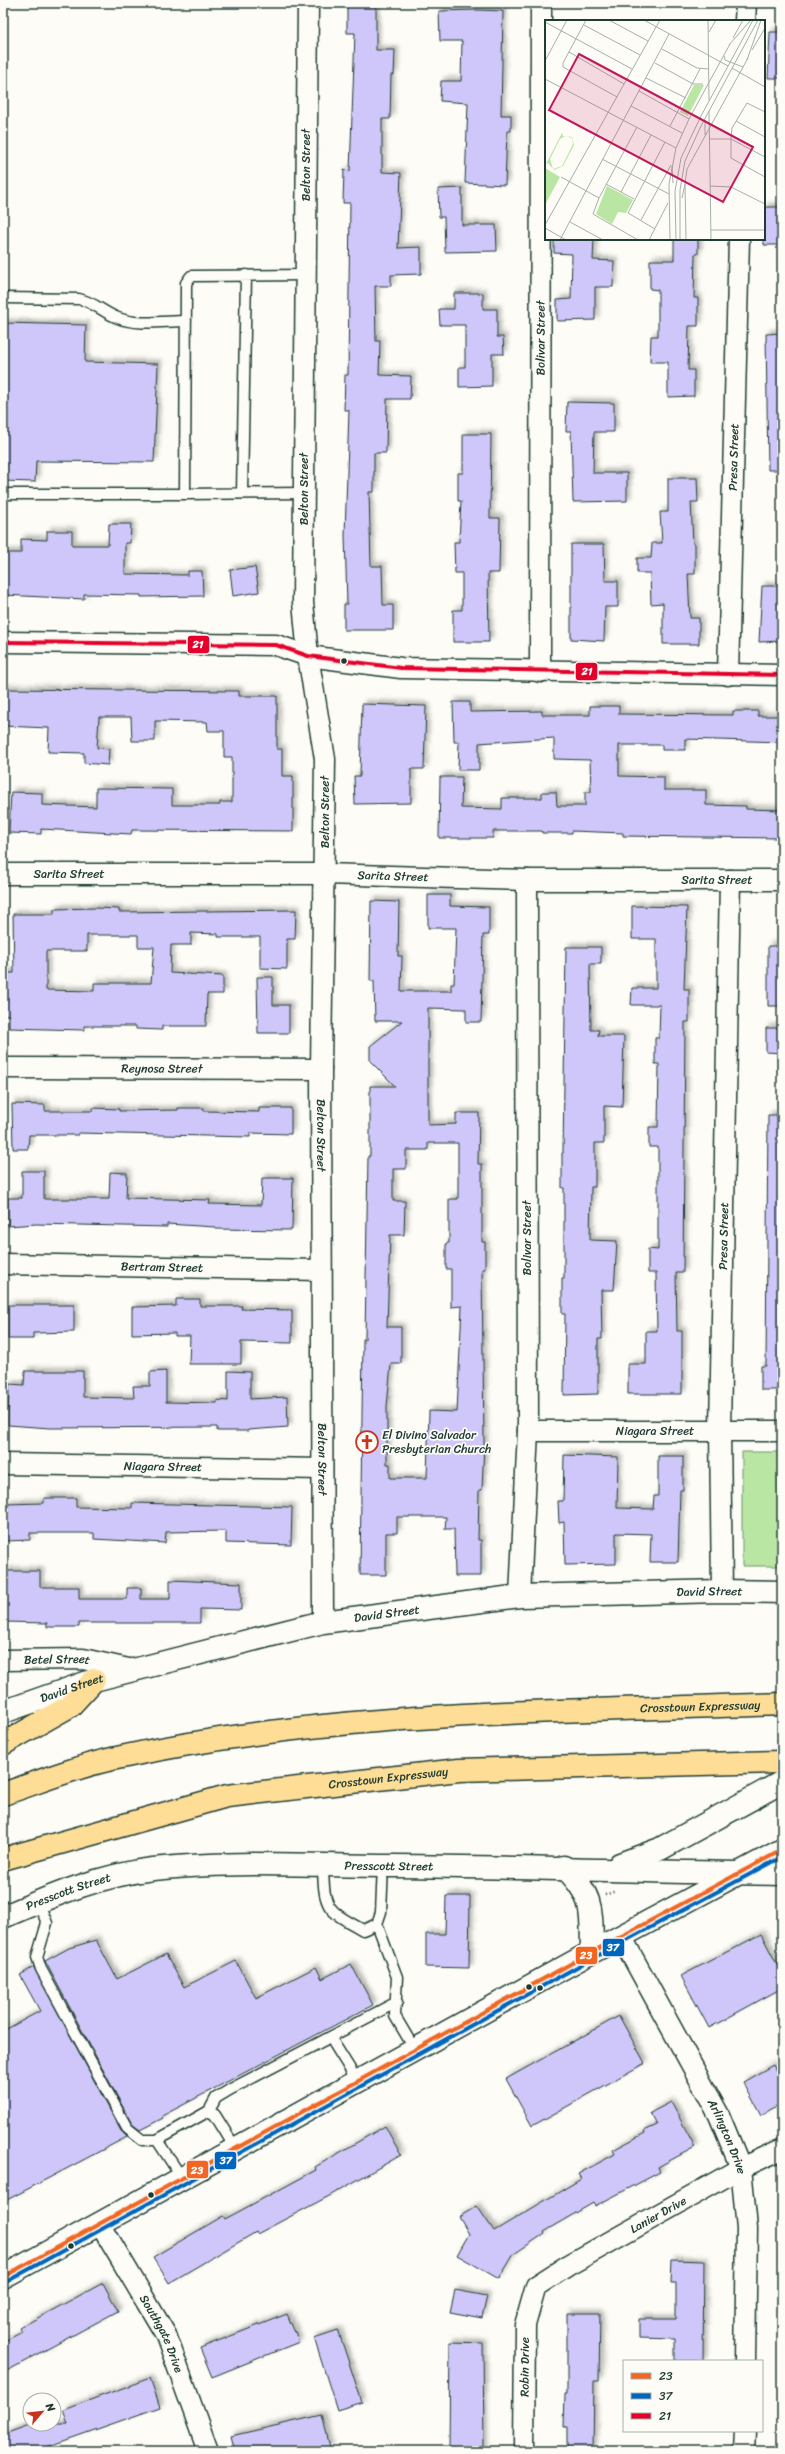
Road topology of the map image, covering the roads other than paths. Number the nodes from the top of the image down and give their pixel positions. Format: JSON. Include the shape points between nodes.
{"nodes":[{"id":1,"x":308,"y":3,"type":"edge"},
{"id":2,"x":540,"y":3,"type":"edge"},
{"id":3,"x":746,"y":3,"type":"edge"},
{"id":4,"x":745,"y":20,"type":"edge"},
{"id":5,"x":739,"y":240,"type":"edge"},
{"id":6,"x":246,"y":275,"type":"junction"},
{"id":7,"x":306,"y":275,"type":"junction"},
{"id":8,"x":3,"y":298,"type":"edge"},
{"id":9,"x":186,"y":321,"type":"junction"},
{"id":10,"x":242,"y":493,"type":"junction"},
{"id":11,"x":304,"y":493,"type":"junction"},
{"id":12,"x":3,"y":494,"type":"edge"},
{"id":13,"x":185,"y":494,"type":"junction"},
{"id":14,"x":3,"y":642,"type":"edge"},
{"id":15,"x":308,"y":656,"type":"junction"},
{"id":16,"x":540,"y":672,"type":"junction"},
{"id":17,"x":728,"y":675,"type":"junction"},
{"id":18,"x":782,"y":675,"type":"edge"},
{"id":19,"x":3,"y":874,"type":"edge"},
{"id":20,"x":325,"y":874,"type":"junction"},
{"id":21,"x":527,"y":880,"type":"junction"},
{"id":22,"x":730,"y":880,"type":"junction"},
{"id":23,"x":782,"y":880,"type":"edge"},
{"id":24,"x":3,"y":1068,"type":"edge"},
{"id":25,"x":321,"y":1069,"type":"junction"},
{"id":26,"x":3,"y":1264,"type":"edge"},
{"id":27,"x":321,"y":1270,"type":"junction"},
{"id":28,"x":720,"y":1429,"type":"junction"},
{"id":29,"x":528,"y":1431,"type":"junction"},
{"id":30,"x":782,"y":1431,"type":"edge"},
{"id":31,"x":3,"y":1464,"type":"edge"},
{"id":32,"x":322,"y":1469,"type":"junction"},
{"id":33,"x":722,"y":1591,"type":"junction"},
{"id":34,"x":782,"y":1592,"type":"edge"},
{"id":35,"x":520,"y":1596,"type":"junction"},
{"id":36,"x":323,"y":1622,"type":"junction"},
{"id":37,"x":3,"y":1660,"type":"edge"},
{"id":38,"x":133,"y":1670,"type":"junction"},
{"id":39,"x":94,"y":1680,"type":"junction"},
{"id":40,"x":782,"y":1704,"type":"edge"},
{"id":41,"x":3,"y":1712,"type":"edge"},
{"id":42,"x":3,"y":1744,"type":"edge"},
{"id":43,"x":782,"y":1762,"type":"edge"},
{"id":44,"x":782,"y":1782,"type":"edge"},
{"id":45,"x":3,"y":1794,"type":"edge"},
{"id":46,"x":782,"y":1850,"type":"edge"},
{"id":47,"x":3,"y":1859,"type":"edge"},
{"id":48,"x":323,"y":1866,"type":"junction"},
{"id":49,"x":382,"y":1866,"type":"junction"},
{"id":50,"x":564,"y":1867,"type":"junction"},
{"id":51,"x":603,"y":1868,"type":"junction"},
{"id":52,"x":741,"y":1873,"type":"junction"},
{"id":53,"x":782,"y":1874,"type":"edge"},
{"id":54,"x":38,"y":1902,"type":"junction"},
{"id":55,"x":3,"y":1917,"type":"edge"},
{"id":56,"x":377,"y":1924,"type":"junction"},
{"id":57,"x":621,"y":1936,"type":"junction"},
{"id":58,"x":592,"y":1952,"type":"junction"},
{"id":59,"x":397,"y":2002,"type":"junction"},
{"id":60,"x":330,"y":2038,"type":"junction"},
{"id":61,"x":415,"y":2050,"type":"junction"},
{"id":62,"x":358,"y":2082,"type":"junction"},
{"id":63,"x":209,"y":2111,"type":"junction"},
{"id":64,"x":157,"y":2140,"type":"junction"},
{"id":65,"x":782,"y":2148,"type":"edge"},
{"id":66,"x":236,"y":2149,"type":"junction"},
{"id":67,"x":741,"y":2168,"type":"junction"},
{"id":68,"x":182,"y":2178,"type":"junction"},
{"id":69,"x":100,"y":2224,"type":"junction"},
{"id":70,"x":3,"y":2277,"type":"edge"},
{"id":71,"x":536,"y":2286,"type":"joint"},
{"id":72,"x":745,"y":2360,"type":"edge"},
{"id":73,"x":745,"y":2432,"type":"edge"},
{"id":74,"x":208,"y":2451,"type":"edge"},
{"id":75,"x":524,"y":2451,"type":"edge"},
{"id":76,"x":744,"y":2451,"type":"edge"}],
"edges":[{"from":1,"to":7,"type":"street","name":"Belton Street"},
{"from":2,"to":16,"type":"street","name":"Bolivar Street"},
{"from":3,"to":4,"type":"street"},
{"from":5,"to":17,"type":"street","name":"Presa Street"},
{"from":6,"to":7,"type":"lane"},
{"from":6,"to":9,"type":"lane","via":[[191,276],[186,283]]},
{"from":6,"to":10,"type":"lane"},
{"from":7,"to":11,"type":"street","name":"Belton Street"},
{"from":8,"to":9,"type":"lane","via":[[79,299],[88,301],[118,318],[132,321]]},
{"from":9,"to":13,"type":"lane"},
{"from":10,"to":11,"type":"lane"},
{"from":10,"to":13,"type":"lane"},
{"from":11,"to":15,"type":"street","name":"Belton Street","via":[[303,602]]},
{"from":12,"to":13,"type":"lane"},
{"from":14,"to":15,"type":"street","via":[[276,644]]},
{"from":15,"to":16,"type":"street","via":[[401,668]]},
{"from":15,"to":20,"type":"street","name":"Belton Street","via":[[325,759]]},
{"from":16,"to":17,"type":"street"},
{"from":17,"to":18,"type":"street"},
{"from":19,"to":20,"type":"street","name":"Sarita Street"},
{"from":20,"to":21,"type":"street","name":"Sarita Street"},
{"from":20,"to":25,"type":"street","name":"Belton Street"},
{"from":21,"to":22,"type":"street","name":"Sarita Street"},
{"from":21,"to":29,"type":"street","name":"Bolivar Street"},
{"from":22,"to":23,"type":"street","name":"Sarita Street"},
{"from":22,"to":28,"type":"street","name":"Presa Street"},
{"from":24,"to":25,"type":"street","name":"Reynosa Street"},
{"from":25,"to":27,"type":"street","name":"Belton Street"},
{"from":26,"to":27,"type":"street","name":"Bertram Street"},
{"from":27,"to":32,"type":"street","name":"Belton Street"},
{"from":28,"to":29,"type":"street","name":"Niagara Street"},
{"from":28,"to":30,"type":"street","name":"Niagara Street"},
{"from":28,"to":33,"type":"street","name":"Presa Street"},
{"from":29,"to":35,"type":"street","name":"Bolivar Street"},
{"from":31,"to":32,"type":"street","name":"Niagara Street"},
{"from":32,"to":36,"type":"street","name":"Belton Street"},
{"from":33,"to":34,"type":"main road","name":"David Street"},
{"from":33,"to":35,"type":"main road","name":"David Street"},
{"from":35,"to":36,"type":"main road","name":"David Street"},
{"from":36,"to":38,"type":"main road","name":"David Street"},
{"from":37,"to":38,"type":"street","name":"Betel Street","via":[[83,1659]]},
{"from":38,"to":39,"type":"main road","name":"David Street"},
{"from":39,"to":41,"type":"main road","name":"David Street"},
{"from":39,"to":42,"type":"highway","via":[[70,1706]]},
{"from":40,"to":45,"type":"highway","name":"Crosstown Expressway","via":[[420,1717],[246,1734],[110,1759]]},
{"from":43,"to":47,"type":"highway","name":"Crosstown Expressway","via":[[459,1770],[227,1796]]},
{"from":44,"to":51,"type":"main road","via":[[660,1849],[631,1861]]},
{"from":46,"to":52,"type":"main road"},
{"from":48,"to":49,"type":"main road","name":"Presscott Street"},
{"from":48,"to":54,"type":"main road","name":"Presscott Street","via":[[223,1865],[152,1869],[99,1881]]},
{"from":48,"to":56,"type":"lane","via":[[324,1893],[331,1911],[363,1930]]},
{"from":49,"to":50,"type":"main road","name":"Presscott Street"},
{"from":49,"to":56,"type":"lane","via":[[381,1912]]},
{"from":50,"to":51,"type":"main road","name":"Presscott Street"},
{"from":50,"to":58,"type":"main road","via":[[585,1891],[590,1905]]},
{"from":51,"to":52,"type":"main road","name":"Presscott Street"},
{"from":52,"to":53,"type":"main road","name":"Presscott Street"},
{"from":52,"to":57,"type":"main road"},
{"from":54,"to":55,"type":"main road","name":"Presscott Street"},
{"from":54,"to":64,"type":"lane","via":[[47,1923],[37,1957],[41,1969],[127,2128],[142,2140]]},
{"from":56,"to":59,"type":"lane","via":[[397,1978]]},
{"from":57,"to":58,"type":"main road"},
{"from":57,"to":67,"type":"street","name":"Arlington Drive","via":[[718,2115]]},
{"from":58,"to":61,"type":"main road"},
{"from":59,"to":60,"type":"lane"},
{"from":59,"to":61,"type":"lane","via":[[396,2016]]},
{"from":60,"to":62,"type":"lane"},
{"from":60,"to":63,"type":"lane","via":[[216,2098]]},
{"from":61,"to":62,"type":"main road"},
{"from":62,"to":66,"type":"main road"},
{"from":63,"to":64,"type":"lane"},
{"from":63,"to":66,"type":"lane","via":[[215,2115]]},
{"from":64,"to":68,"type":"lane"},
{"from":65,"to":67,"type":"street","name":"Lanier Drive"},
{"from":66,"to":68,"type":"main road"},
{"from":67,"to":71,"type":"street","name":"Lanier Drive"},
{"from":67,"to":72,"type":"street","name":"Arlington Drive","via":[[747,2228]]},
{"from":68,"to":69,"type":"main road"},
{"from":69,"to":70,"type":"main road"},
{"from":69,"to":74,"type":"street","name":"Southgate Drive","via":[[166,2335]]},
{"from":71,"to":75,"type":"street","name":"Robin Drive","via":[[525,2325]]},
{"from":73,"to":76,"type":"street"}]}
